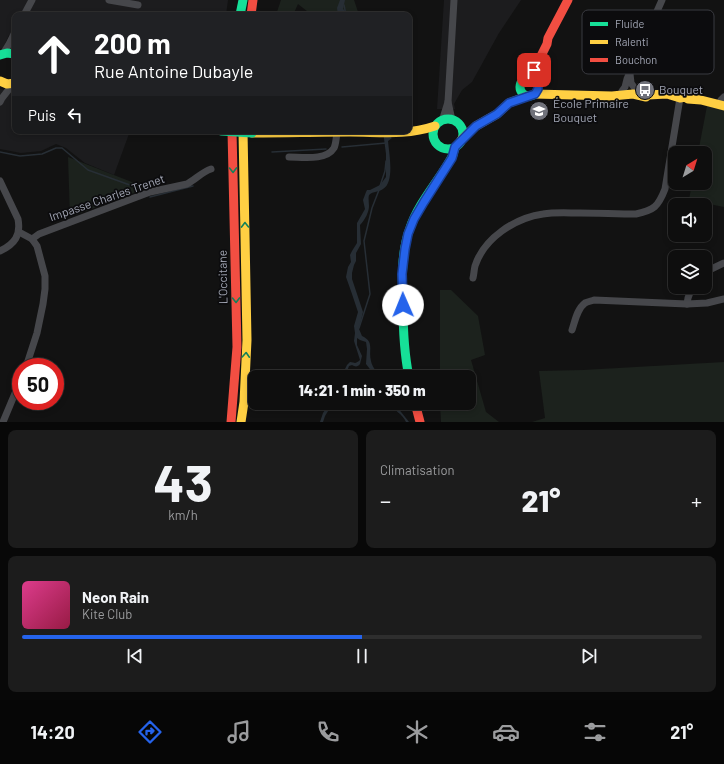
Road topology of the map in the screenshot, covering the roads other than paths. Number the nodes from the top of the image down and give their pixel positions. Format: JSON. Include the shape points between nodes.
{"nodes":[{"id":1,"x":32,"y":0,"type":"edge"},
{"id":2,"x":109,"y":0,"type":"edge"},
{"id":3,"x":243,"y":0,"type":"edge"},
{"id":4,"x":253,"y":0,"type":"edge"},
{"id":5,"x":454,"y":0,"type":"edge"},
{"id":6,"x":568,"y":0,"type":"edge"},
{"id":7,"x":662,"y":0,"type":"edge"},
{"id":8,"x":138,"y":5,"type":"dead end"},
{"id":9,"x":658,"y":10,"type":"edge"},
{"id":10,"x":26,"y":12,"type":"edge"},
{"id":11,"x":241,"y":12,"type":"edge"},
{"id":12,"x":251,"y":12,"type":"edge"},
{"id":13,"x":12,"y":38,"type":"edge"},
{"id":14,"x":548,"y":38,"type":"junction"},
{"id":15,"x":12,"y":54,"type":"edge"},
{"id":16,"x":1,"y":55,"type":"edge"},
{"id":17,"x":630,"y":74,"type":"joint"},
{"id":18,"x":0,"y":81,"type":"edge"},
{"id":19,"x":12,"y":83,"type":"edge"},
{"id":20,"x":521,"y":83,"type":"junction"},
{"id":21,"x":12,"y":86,"type":"edge"},
{"id":22,"x":534,"y":89,"type":"junction"},
{"id":23,"x":636,"y":90,"type":"junction"},
{"id":24,"x":622,"y":91,"type":"junction"},
{"id":25,"x":599,"y":93,"type":"junction"},
{"id":26,"x":648,"y":95,"type":"junction"},
{"id":27,"x":683,"y":97,"type":"junction"},
{"id":28,"x":512,"y":100,"type":"junction"},
{"id":29,"x":723,"y":101,"type":"edge"},
{"id":30,"x":0,"y":102,"type":"edge"},
{"id":31,"x":448,"y":102,"type":"junction"},
{"id":32,"x":484,"y":121,"type":"junction"},
{"id":33,"x":456,"y":122,"type":"junction"},
{"id":34,"x":437,"y":125,"type":"junction"},
{"id":35,"x":412,"y":133,"type":"edge"},
{"id":36,"x":412,"y":133,"type":"edge"},
{"id":37,"x":232,"y":134,"type":"edge"},
{"id":38,"x":248,"y":134,"type":"edge"},
{"id":39,"x":337,"y":134,"type":"edge"},
{"id":40,"x":438,"y":144,"type":"junction"},
{"id":41,"x":458,"y":144,"type":"junction"},
{"id":42,"x":289,"y":157,"type":"dead end"},
{"id":43,"x":211,"y":169,"type":"dead end"},
{"id":44,"x":442,"y":173,"type":"junction"},
{"id":45,"x":0,"y":181,"type":"edge"},
{"id":46,"x":19,"y":232,"type":"junction"},
{"id":47,"x":32,"y":239,"type":"junction"},
{"id":48,"x":0,"y":251,"type":"edge"},
{"id":49,"x":724,"y":263,"type":"edge"},
{"id":50,"x":712,"y":269,"type":"edge"},
{"id":51,"x":473,"y":278,"type":"dead end"},
{"id":52,"x":689,"y":294,"type":"edge"},
{"id":53,"x":724,"y":299,"type":"edge"},
{"id":54,"x":687,"y":304,"type":"junction"},
{"id":55,"x":572,"y":330,"type":"dead end"},
{"id":56,"x":29,"y":358,"type":"edge"},
{"id":57,"x":408,"y":370,"type":"edge"},
{"id":58,"x":12,"y":400,"type":"edge"},
{"id":59,"x":417,"y":410,"type":"edge"},
{"id":60,"x":3,"y":422,"type":"edge"},
{"id":61,"x":230,"y":422,"type":"edge"},
{"id":62,"x":241,"y":422,"type":"edge"},
{"id":63,"x":420,"y":422,"type":"edge"}],
"edges":[{"from":1,"to":10,"type":"street"},
{"from":2,"to":8,"type":"street"},
{"from":3,"to":11,"type":"main road"},
{"from":4,"to":12,"type":"main road"},
{"from":5,"to":31,"type":"street"},
{"from":6,"to":14,"type":"main road"},
{"from":7,"to":9,"type":"street"},
{"from":13,"to":16,"type":"street"},
{"from":14,"to":20,"type":"main road"},
{"from":14,"to":22,"type":"main road","via":[[534,70]]},
{"from":15,"to":16,"type":"main road"},
{"from":17,"to":23,"type":"street","via":[[631,83]]},
{"from":17,"to":24,"type":"street"},
{"from":18,"to":19,"type":"main road"},
{"from":20,"to":22,"type":"main road","via":[[528,78]]},
{"from":20,"to":22,"type":"main road","via":[[522,94]]},
{"from":20,"to":28,"type":"main road"},
{"from":21,"to":30,"type":"street"},
{"from":22,"to":25,"type":"main road"},
{"from":22,"to":28,"type":"main road"},
{"from":23,"to":24,"type":"main road"},
{"from":23,"to":26,"type":"main road"},
{"from":24,"to":25,"type":"main road"},
{"from":25,"to":26,"type":"main road","via":[[618,96]]},
{"from":26,"to":27,"type":"main road","via":[[667,94]]},
{"from":27,"to":29,"type":"main road","via":[[689,95]]},
{"from":27,"to":51,"type":"street","via":[[665,189],[655,207],[636,214],[543,214],[519,220],[490,241],[481,253]]},
{"from":28,"to":32,"type":"main road","via":[[497,114]]},
{"from":31,"to":33,"type":"street"},
{"from":31,"to":34,"type":"street","via":[[443,118]]},
{"from":32,"to":33,"type":"main road"},
{"from":32,"to":41,"type":"main road"},
{"from":33,"to":34,"type":"main road","via":[[444,120]]},
{"from":33,"to":41,"type":"main road","via":[[463,132]]},
{"from":34,"to":35,"type":"main road"},
{"from":34,"to":40,"type":"main road","via":[[434,134]]},
{"from":36,"to":40,"type":"main road"},
{"from":37,"to":61,"type":"main road","name":"L'Occitane","one_way":true,"via":[[237,347]]},
{"from":62,"to":38,"type":"main road","name":"L'Occitane","one_way":true,"via":[[246,340]]},
{"from":39,"to":42,"type":"street","via":[[334,148],[328,154],[321,157]]},
{"from":40,"to":41,"type":"main road","via":[[447,148]]},
{"from":40,"to":44,"type":"main road","via":[[444,156]]},
{"from":41,"to":44,"type":"main road"},
{"from":43,"to":47,"type":"street","name":"Impasse Charles Trenet","via":[[187,184],[150,192],[39,234]]},
{"from":44,"to":57,"type":"main road","via":[[414,219],[405,249],[402,274]]},
{"from":45,"to":46,"type":"street","via":[[18,219]]},
{"from":46,"to":47,"type":"street"},
{"from":46,"to":48,"type":"street","via":[[12,244]]},
{"from":47,"to":56,"type":"street","via":[[37,246],[45,276],[45,289],[37,333]]},
{"from":49,"to":50,"type":"street"},
{"from":52,"to":54,"type":"street"},
{"from":53,"to":54,"type":"street"},
{"from":54,"to":55,"type":"street","via":[[594,300],[585,303],[581,308]]},
{"from":58,"to":60,"type":"street"},
{"from":59,"to":63,"type":"main road"}]}
